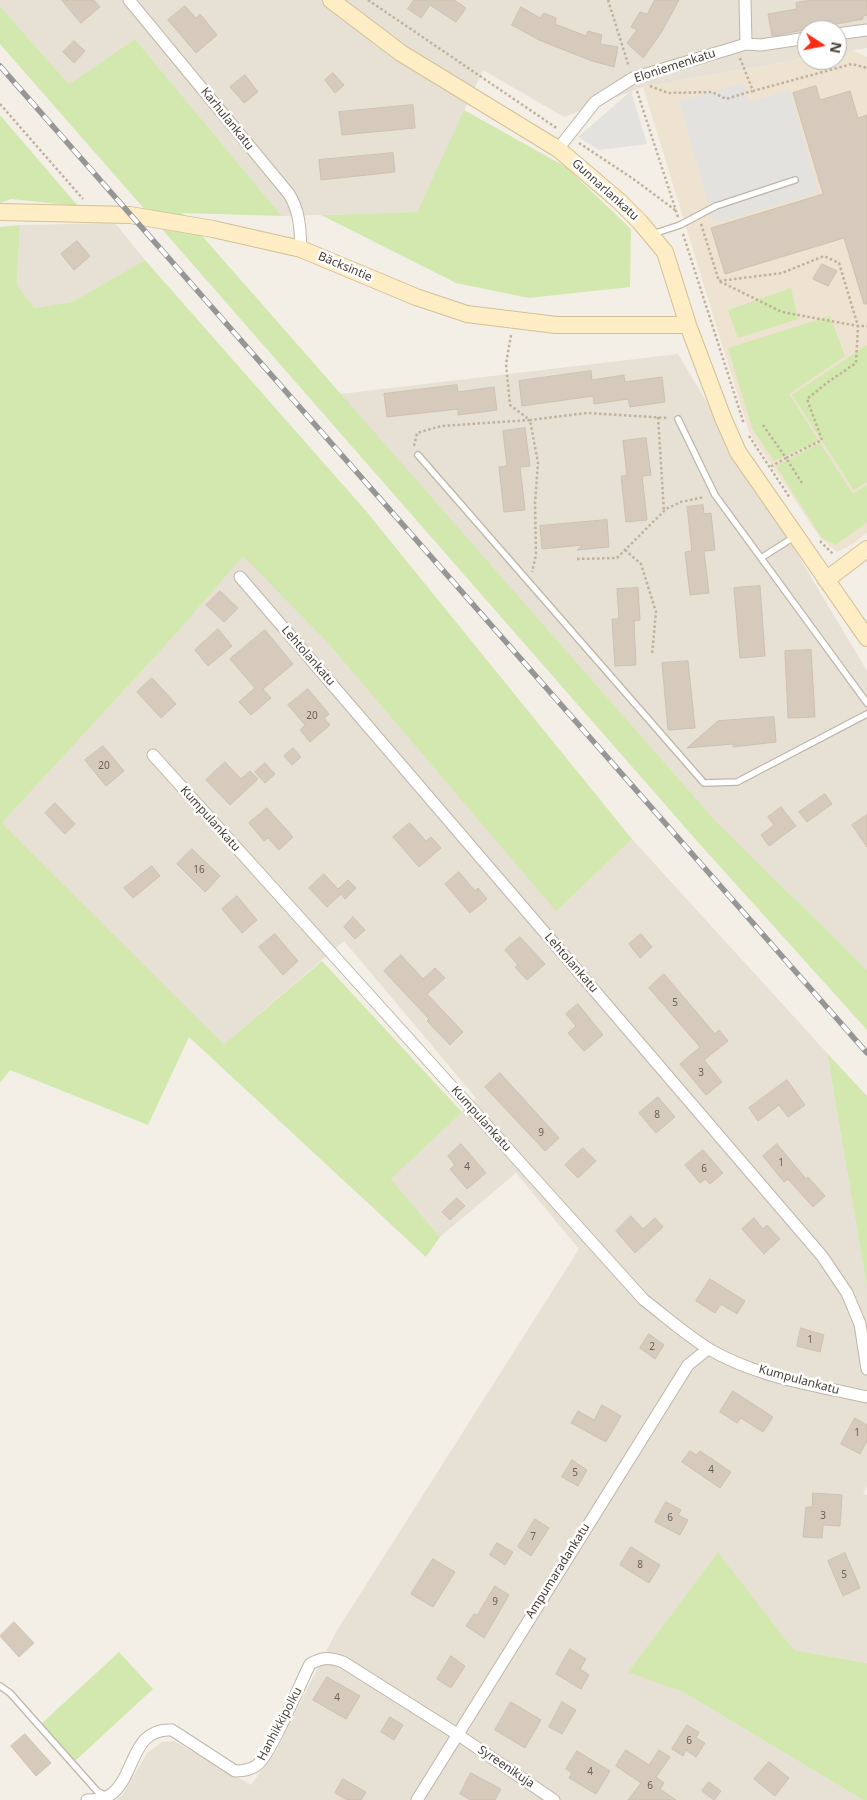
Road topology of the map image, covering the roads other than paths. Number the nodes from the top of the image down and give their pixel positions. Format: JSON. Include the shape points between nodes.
{"nodes":[{"id":1,"x":129,"y":0,"type":"edge"},
{"id":2,"x":331,"y":0,"type":"edge"},
{"id":3,"x":745,"y":0,"type":"edge"},
{"id":4,"x":867,"y":30,"type":"edge"},
{"id":5,"x":847,"y":33,"type":"edge"},
{"id":6,"x":797,"y":40,"type":"edge"},
{"id":7,"x":741,"y":45,"type":"junction"},
{"id":8,"x":563,"y":142,"type":"junction"},
{"id":9,"x":795,"y":180,"type":"dead end"},
{"id":10,"x":0,"y":212,"type":"edge"},
{"id":11,"x":651,"y":235,"type":"junction"},
{"id":12,"x":301,"y":249,"type":"junction"},
{"id":13,"x":688,"y":325,"type":"junction"},
{"id":14,"x":678,"y":419,"type":"road end"},
{"id":15,"x":418,"y":454,"type":"road end"},
{"id":16,"x":796,"y":536,"type":"junction"},
{"id":17,"x":867,"y":549,"type":"edge"},
{"id":18,"x":761,"y":558,"type":"junction"},
{"id":19,"x":240,"y":577,"type":"dead end"},
{"id":20,"x":826,"y":580,"type":"junction"},
{"id":21,"x":867,"y":638,"type":"edge"},
{"id":22,"x":867,"y":703,"type":"edge"},
{"id":23,"x":867,"y":714,"type":"edge"},
{"id":24,"x":153,"y":755,"type":"dead end"},
{"id":25,"x":708,"y":1348,"type":"junction"},
{"id":26,"x":867,"y":1369,"type":"edge"},
{"id":27,"x":867,"y":1397,"type":"edge"},
{"id":28,"x":0,"y":1686,"type":"edge"},
{"id":29,"x":457,"y":1734,"type":"junction"},
{"id":30,"x":108,"y":1796,"type":"junction"},
{"id":31,"x":87,"y":1800,"type":"edge"},
{"id":32,"x":417,"y":1800,"type":"edge"},
{"id":33,"x":554,"y":1800,"type":"edge"}],
"edges":[{"from":1,"to":12,"type":"street","name":"Karhulankatu","via":[[289,194],[300,221]]},
{"from":2,"to":8,"type":"street","name":"Gunnarlankatu","via":[[401,53]]},
{"from":3,"to":7,"type":"street"},
{"from":4,"to":5,"type":"street"},
{"from":6,"to":7,"type":"street","name":"Eloniemenkatu"},
{"from":7,"to":8,"type":"street","name":"Eloniemenkatu","via":[[633,78],[595,102]]},
{"from":8,"to":11,"type":"street","name":"Gunnarlankatu"},
{"from":9,"to":11,"type":"lane","via":[[716,206],[680,225]]},
{"from":10,"to":12,"type":"street","name":"Bäcksintie","via":[[171,220]]},
{"from":11,"to":13,"type":"street","name":"Gunnarlankatu","via":[[665,252]]},
{"from":12,"to":13,"type":"street","name":"Bäcksintie","via":[[416,297],[467,314],[556,325]]},
{"from":13,"to":16,"type":"street","name":"Gunnarlankatu","via":[[738,452]]},
{"from":14,"to":18,"type":"lane","via":[[716,494]]},
{"from":15,"to":23,"type":"lane","via":[[704,783],[737,782]]},
{"from":16,"to":18,"type":"lane"},
{"from":16,"to":20,"type":"street","name":"Gunnarlankatu"},
{"from":17,"to":20,"type":"street"},
{"from":18,"to":22,"type":"lane"},
{"from":19,"to":26,"type":"street","name":"Lehtolankatu","via":[[822,1256],[847,1293],[860,1324]]},
{"from":20,"to":21,"type":"street","name":"Gunnarlankatu"},
{"from":24,"to":25,"type":"street","name":"Kumpulankatu","via":[[644,1300]]},
{"from":25,"to":27,"type":"street","name":"Kumpulankatu","via":[[745,1366]]},
{"from":25,"to":29,"type":"street","name":"Ampumaradankatu","via":[[688,1365]]},
{"from":28,"to":30,"type":"lane","via":[[10,1693],[97,1791]]},
{"from":29,"to":30,"type":"street","name":"Hanhikkipolku","via":[[330,1657],[310,1664],[258,1765],[245,1771],[235,1771],[172,1730],[162,1730],[142,1742],[118,1788]]},
{"from":29,"to":32,"type":"street","name":"Ampumaradankatu"},
{"from":29,"to":33,"type":"street","name":"Syreenikuja"},
{"from":30,"to":31,"type":"street"}]}
